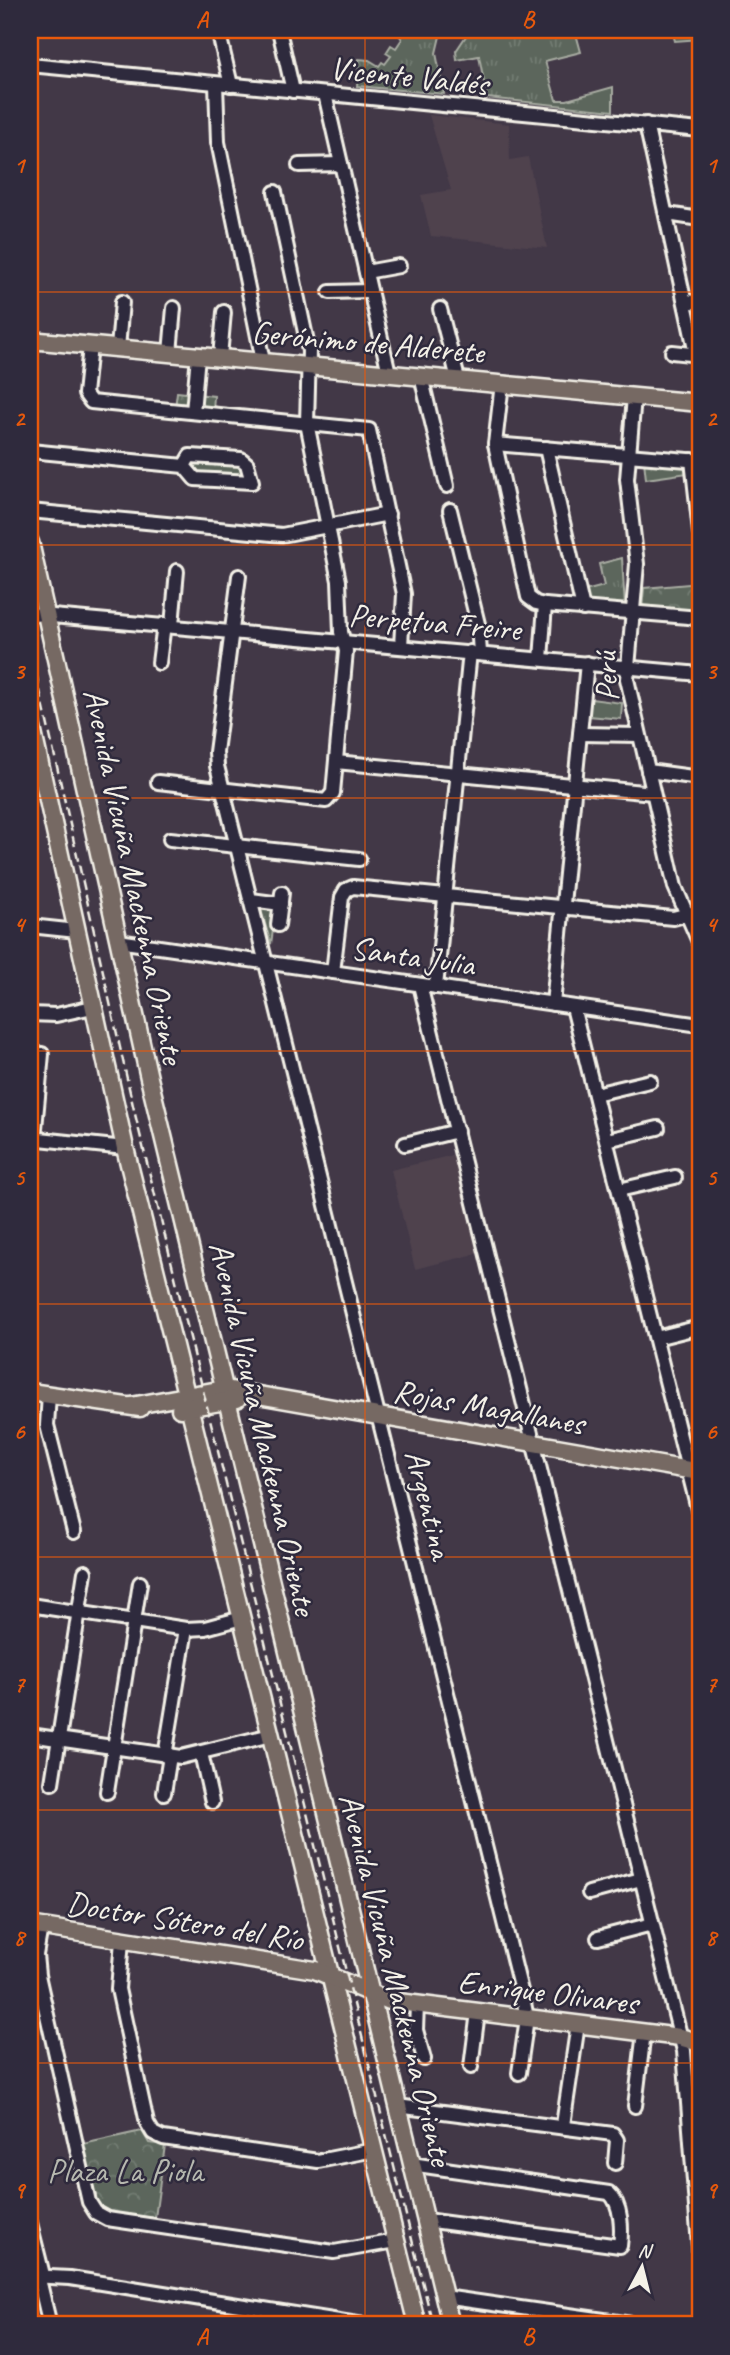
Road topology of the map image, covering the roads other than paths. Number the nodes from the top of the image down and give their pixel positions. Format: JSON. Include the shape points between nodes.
{"nodes":[{"id":1,"x":218,"y":30,"type":"edge"},
{"id":2,"x":279,"y":30,"type":"edge"},
{"id":3,"x":30,"y":65,"type":"edge"},
{"id":4,"x":216,"y":83,"type":"junction"},
{"id":5,"x":231,"y":85,"type":"junction"},
{"id":6,"x":293,"y":91,"type":"junction"},
{"id":7,"x":325,"y":94,"type":"junction"},
{"id":8,"x":646,"y":124,"type":"junction"},
{"id":9,"x":700,"y":130,"type":"edge"},
{"id":10,"x":341,"y":164,"type":"junction"},
{"id":11,"x":299,"y":165,"type":"dead end"},
{"id":12,"x":275,"y":192,"type":"dead end"},
{"id":13,"x":667,"y":214,"type":"junction"},
{"id":14,"x":700,"y":219,"type":"edge"},
{"id":15,"x":399,"y":266,"type":"dead end"},
{"id":16,"x":366,"y":272,"type":"junction"},
{"id":17,"x":370,"y":291,"type":"junction"},
{"id":18,"x":330,"y":292,"type":"dead end"},
{"id":19,"x":686,"y":301,"type":"junction"},
{"id":20,"x":122,"y":302,"type":"dead end"},
{"id":21,"x":700,"y":303,"type":"edge"},
{"id":22,"x":174,"y":308,"type":"dead end"},
{"id":23,"x":440,"y":309,"type":"dead end"},
{"id":24,"x":224,"y":312,"type":"dead end"},
{"id":25,"x":30,"y":340,"type":"edge"},
{"id":26,"x":90,"y":345,"type":"junction"},
{"id":27,"x":118,"y":348,"type":"junction"},
{"id":28,"x":672,"y":352,"type":"dead end"},
{"id":29,"x":170,"y":353,"type":"junction"},
{"id":30,"x":698,"y":354,"type":"edge"},
{"id":31,"x":198,"y":355,"type":"junction"},
{"id":32,"x":220,"y":357,"type":"junction"},
{"id":33,"x":263,"y":361,"type":"junction"},
{"id":34,"x":310,"y":366,"type":"junction"},
{"id":35,"x":389,"y":373,"type":"junction"},
{"id":36,"x":421,"y":376,"type":"junction"},
{"id":37,"x":458,"y":379,"type":"junction"},
{"id":38,"x":502,"y":383,"type":"junction"},
{"id":39,"x":634,"y":397,"type":"junction"},
{"id":40,"x":700,"y":403,"type":"edge"},
{"id":41,"x":193,"y":412,"type":"junction"},
{"id":42,"x":307,"y":423,"type":"junction"},
{"id":43,"x":495,"y":444,"type":"junction"},
{"id":44,"x":546,"y":449,"type":"junction"},
{"id":45,"x":30,"y":451,"type":"edge"},
{"id":46,"x":629,"y":455,"type":"junction"},
{"id":47,"x":696,"y":461,"type":"edge"},
{"id":48,"x":184,"y":466,"type":"junction"},
{"id":49,"x":447,"y":486,"type":"dead end"},
{"id":50,"x":450,"y":510,"type":"dead end"},
{"id":51,"x":30,"y":511,"type":"edge"},
{"id":52,"x":388,"y":514,"type":"junction"},
{"id":53,"x":328,"y":527,"type":"junction"},
{"id":54,"x":700,"y":532,"type":"edge"},
{"id":55,"x":30,"y":542,"type":"edge"},
{"id":56,"x":177,"y":571,"type":"dead end"},
{"id":57,"x":239,"y":576,"type":"dead end"},
{"id":58,"x":545,"y":605,"type":"junction"},
{"id":59,"x":583,"y":608,"type":"junction"},
{"id":60,"x":632,"y":613,"type":"junction"},
{"id":61,"x":30,"y":614,"type":"edge"},
{"id":62,"x":47,"y":615,"type":"junction"},
{"id":63,"x":700,"y":618,"type":"edge"},
{"id":64,"x":168,"y":624,"type":"junction"},
{"id":65,"x":232,"y":630,"type":"junction"},
{"id":66,"x":345,"y":641,"type":"junction"},
{"id":67,"x":401,"y":646,"type":"junction"},
{"id":68,"x":475,"y":653,"type":"junction"},
{"id":69,"x":541,"y":659,"type":"junction"},
{"id":70,"x":159,"y":663,"type":"dead end"},
{"id":71,"x":587,"y":663,"type":"junction"},
{"id":72,"x":627,"y":667,"type":"junction"},
{"id":73,"x":700,"y":674,"type":"edge"},
{"id":74,"x":30,"y":719,"type":"edge"},
{"id":75,"x":580,"y":734,"type":"junction"},
{"id":76,"x":639,"y":735,"type":"junction"},
{"id":77,"x":336,"y":762,"type":"junction"},
{"id":78,"x":648,"y":771,"type":"junction"},
{"id":79,"x":457,"y":774,"type":"junction"},
{"id":80,"x":700,"y":778,"type":"edge"},
{"id":81,"x":158,"y":782,"type":"dead end"},
{"id":82,"x":575,"y":785,"type":"junction"},
{"id":83,"x":223,"y":790,"type":"junction"},
{"id":84,"x":653,"y":793,"type":"junction"},
{"id":85,"x":170,"y":839,"type":"dead end"},
{"id":86,"x":237,"y":847,"type":"junction"},
{"id":87,"x":359,"y":859,"type":"dead end"},
{"id":88,"x":445,"y":896,"type":"junction"},
{"id":89,"x":251,"y":900,"type":"junction"},
{"id":90,"x":563,"y":907,"type":"junction"},
{"id":91,"x":700,"y":911,"type":"edge"},
{"id":92,"x":687,"y":916,"type":"junction"},
{"id":93,"x":278,"y":925,"type":"dead end"},
{"id":94,"x":30,"y":926,"type":"edge"},
{"id":95,"x":77,"y":931,"type":"junction"},
{"id":96,"x":118,"y":942,"type":"junction"},
{"id":97,"x":700,"y":944,"type":"edge"},
{"id":98,"x":268,"y":963,"type":"junction"},
{"id":99,"x":332,"y":972,"type":"junction"},
{"id":100,"x":420,"y":985,"type":"junction"},
{"id":101,"x":436,"y":987,"type":"junction"},
{"id":102,"x":553,"y":1004,"type":"junction"},
{"id":103,"x":93,"y":1007,"type":"junction"},
{"id":104,"x":573,"y":1007,"type":"junction"},
{"id":105,"x":30,"y":1014,"type":"edge"},
{"id":106,"x":700,"y":1025,"type":"edge"},
{"id":107,"x":42,"y":1054,"type":"dead end"},
{"id":108,"x":650,"y":1080,"type":"dead end"},
{"id":109,"x":595,"y":1094,"type":"junction"},
{"id":110,"x":658,"y":1128,"type":"dead end"},
{"id":111,"x":457,"y":1131,"type":"junction"},
{"id":112,"x":32,"y":1138,"type":"edge"},
{"id":113,"x":607,"y":1140,"type":"junction"},
{"id":114,"x":405,"y":1144,"type":"dead end"},
{"id":115,"x":125,"y":1149,"type":"junction"},
{"id":116,"x":675,"y":1177,"type":"dead end"},
{"id":117,"x":619,"y":1190,"type":"junction"},
{"id":118,"x":700,"y":1327,"type":"edge"},
{"id":119,"x":656,"y":1338,"type":"junction"},
{"id":120,"x":30,"y":1392,"type":"edge"},
{"id":121,"x":49,"y":1395,"type":"junction"},
{"id":122,"x":225,"y":1395,"type":"junction"},
{"id":123,"x":188,"y":1402,"type":"junction"},
{"id":124,"x":380,"y":1417,"type":"junction"},
{"id":125,"x":534,"y":1444,"type":"junction"},
{"id":126,"x":695,"y":1471,"type":"edge"},
{"id":127,"x":700,"y":1517,"type":"edge"},
{"id":128,"x":74,"y":1532,"type":"dead end"},
{"id":129,"x":85,"y":1572,"type":"dead end"},
{"id":130,"x":140,"y":1583,"type":"dead end"},
{"id":131,"x":30,"y":1605,"type":"edge"},
{"id":132,"x":79,"y":1613,"type":"junction"},
{"id":133,"x":242,"y":1618,"type":"junction"},
{"id":134,"x":134,"y":1621,"type":"junction"},
{"id":135,"x":186,"y":1629,"type":"junction"},
{"id":136,"x":30,"y":1735,"type":"edge"},
{"id":137,"x":271,"y":1735,"type":"junction"},
{"id":138,"x":59,"y":1739,"type":"junction"},
{"id":139,"x":114,"y":1748,"type":"junction"},
{"id":140,"x":201,"y":1754,"type":"junction"},
{"id":141,"x":168,"y":1756,"type":"junction"},
{"id":142,"x":52,"y":1783,"type":"dead end"},
{"id":143,"x":107,"y":1792,"type":"dead end"},
{"id":144,"x":164,"y":1793,"type":"dead end"},
{"id":145,"x":212,"y":1802,"type":"dead end"},
{"id":146,"x":641,"y":1879,"type":"junction"},
{"id":147,"x":589,"y":1892,"type":"dead end"},
{"id":148,"x":652,"y":1924,"type":"junction"},
{"id":149,"x":35,"y":1926,"type":"edge"},
{"id":150,"x":598,"y":1938,"type":"dead end"},
{"id":151,"x":122,"y":1940,"type":"junction"},
{"id":152,"x":330,"y":1975,"type":"junction"},
{"id":153,"x":370,"y":1995,"type":"junction"},
{"id":154,"x":417,"y":2005,"type":"junction"},
{"id":155,"x":478,"y":2012,"type":"junction"},
{"id":156,"x":527,"y":2018,"type":"junction"},
{"id":157,"x":578,"y":2024,"type":"junction"},
{"id":158,"x":644,"y":2032,"type":"junction"},
{"id":159,"x":700,"y":2035,"type":"edge"},
{"id":160,"x":680,"y":2037,"type":"junction"},
{"id":161,"x":700,"y":2043,"type":"edge"},
{"id":162,"x":424,"y":2059,"type":"dead end"},
{"id":163,"x":471,"y":2067,"type":"dead end"},
{"id":164,"x":519,"y":2073,"type":"dead end"},
{"id":165,"x":397,"y":2106,"type":"junction"},
{"id":166,"x":635,"y":2106,"type":"dead end"},
{"id":167,"x":563,"y":2125,"type":"junction"},
{"id":168,"x":374,"y":2150,"type":"junction"},
{"id":169,"x":615,"y":2163,"type":"dead end"},
{"id":170,"x":411,"y":2164,"type":"junction"},
{"id":171,"x":425,"y":2220,"type":"junction"},
{"id":172,"x":30,"y":2223,"type":"edge"},
{"id":173,"x":396,"y":2241,"type":"junction"},
{"id":174,"x":700,"y":2259,"type":"edge"},
{"id":175,"x":30,"y":2262,"type":"edge"},
{"id":176,"x":36,"y":2275,"type":"edge"},
{"id":177,"x":444,"y":2297,"type":"junction"},
{"id":178,"x":536,"y":2310,"type":"junction"},
{"id":179,"x":619,"y":2324,"type":"edge"},
{"id":180,"x":50,"y":2325,"type":"edge"},
{"id":181,"x":363,"y":2325,"type":"edge"},
{"id":182,"x":417,"y":2325,"type":"edge"},
{"id":183,"x":451,"y":2325,"type":"edge"},
{"id":184,"x":540,"y":2325,"type":"edge"},
{"id":185,"x":639,"y":2325,"type":"edge"}],
"edges":[{"from":1,"to":5,"type":"street"},
{"from":2,"to":6,"type":"street"},
{"from":3,"to":4,"type":"street","name":"Vicente Valdés"},
{"from":4,"to":5,"type":"street","name":"Vicente Valdés"},
{"from":4,"to":33,"type":"street","via":[[216,131]]},
{"from":5,"to":6,"type":"street","name":"Vicente Valdés"},
{"from":6,"to":7,"type":"street","name":"Vicente Valdés"},
{"from":7,"to":8,"type":"street","name":"Vicente Valdés"},
{"from":7,"to":10,"type":"street"},
{"from":8,"to":9,"type":"street","name":"Vicente Valdés"},
{"from":8,"to":13,"type":"street"},
{"from":10,"to":11,"type":"street"},
{"from":10,"to":16,"type":"street"},
{"from":12,"to":34,"type":"street"},
{"from":13,"to":14,"type":"street"},
{"from":13,"to":19,"type":"street"},
{"from":15,"to":16,"type":"street"},
{"from":16,"to":17,"type":"street"},
{"from":17,"to":18,"type":"street"},
{"from":17,"to":35,"type":"street"},
{"from":19,"to":21,"type":"street"},
{"from":19,"to":30,"type":"street"},
{"from":20,"to":27,"type":"street"},
{"from":22,"to":29,"type":"street"},
{"from":23,"to":37,"type":"street"},
{"from":24,"to":32,"type":"street"},
{"from":25,"to":26,"type":"main road","name":"Gerónimo de Alderete"},
{"from":26,"to":27,"type":"main road","name":"Gerónimo de Alderete"},
{"from":26,"to":41,"type":"street","via":[[85,394],[89,401]]},
{"from":27,"to":29,"type":"main road","name":"Gerónimo de Alderete"},
{"from":28,"to":30,"type":"street"},
{"from":29,"to":31,"type":"main road","name":"Gerónimo de Alderete"},
{"from":31,"to":32,"type":"main road","name":"Gerónimo de Alderete"},
{"from":31,"to":41,"type":"street"},
{"from":32,"to":33,"type":"main road","name":"Gerónimo de Alderete"},
{"from":33,"to":34,"type":"main road","name":"Gerónimo de Alderete"},
{"from":34,"to":35,"type":"main road","name":"Gerónimo de Alderete"},
{"from":34,"to":42,"type":"street"},
{"from":35,"to":36,"type":"main road","name":"Gerónimo de Alderete"},
{"from":36,"to":37,"type":"main road","name":"Gerónimo de Alderete"},
{"from":36,"to":49,"type":"street"},
{"from":37,"to":38,"type":"main road","name":"Gerónimo de Alderete"},
{"from":38,"to":39,"type":"main road","name":"Gerónimo de Alderete"},
{"from":38,"to":43,"type":"street"},
{"from":39,"to":40,"type":"main road","name":"Gerónimo de Alderete"},
{"from":39,"to":46,"type":"street","name":"Perú"},
{"from":41,"to":42,"type":"street"},
{"from":42,"to":52,"type":"street","via":[[369,430]]},
{"from":42,"to":53,"type":"street"},
{"from":43,"to":44,"type":"street"},
{"from":43,"to":58,"type":"street","via":[[528,597]]},
{"from":44,"to":46,"type":"street"},
{"from":44,"to":59,"type":"street"},
{"from":45,"to":48,"type":"street"},
{"from":46,"to":47,"type":"street"},
{"from":46,"to":60,"type":"street","name":"Perú","via":[[628,494],[637,558]]},
{"from":47,"to":54,"type":"street"},
{"from":48,"to":48,"type":"street","via":[[195,479],[252,482],[241,459],[190,456]]},
{"from":50,"to":68,"type":"street","via":[[478,624]]},
{"from":51,"to":53,"type":"street","via":[[282,535]]},
{"from":52,"to":53,"type":"street"},
{"from":52,"to":67,"type":"street","via":[[405,600]]},
{"from":53,"to":66,"type":"street"},
{"from":55,"to":62,"type":"main road","name":"Avenida Vicuña Mackenna Oriente"},
{"from":56,"to":64,"type":"street"},
{"from":57,"to":65,"type":"street","name":"Argentina"},
{"from":58,"to":59,"type":"street"},
{"from":58,"to":69,"type":"street"},
{"from":59,"to":60,"type":"street"},
{"from":60,"to":63,"type":"street"},
{"from":60,"to":72,"type":"street","name":"Perú"},
{"from":61,"to":62,"type":"street","name":"Perpetua Freire"},
{"from":62,"to":64,"type":"street","name":"Perpetua Freire"},
{"from":62,"to":96,"type":"main road","name":"Avenida Vicuña Mackenna Oriente"},
{"from":64,"to":65,"type":"street","name":"Perpetua Freire"},
{"from":64,"to":70,"type":"street"},
{"from":65,"to":66,"type":"street","name":"Perpetua Freire"},
{"from":65,"to":83,"type":"street","name":"Argentina","via":[[216,752]]},
{"from":66,"to":67,"type":"street","name":"Perpetua Freire"},
{"from":66,"to":77,"type":"street"},
{"from":67,"to":68,"type":"street","name":"Perpetua Freire"},
{"from":68,"to":69,"type":"street","name":"Perpetua Freire"},
{"from":68,"to":79,"type":"street"},
{"from":69,"to":71,"type":"street","name":"Perpetua Freire"},
{"from":71,"to":72,"type":"street","name":"Perpetua Freire"},
{"from":71,"to":75,"type":"street"},
{"from":72,"to":73,"type":"street","name":"Perpetua Freire"},
{"from":72,"to":76,"type":"street","name":"Perú"},
{"from":74,"to":95,"type":"main road"},
{"from":75,"to":76,"type":"street"},
{"from":75,"to":82,"type":"street"},
{"from":76,"to":78,"type":"street","name":"Perú"},
{"from":77,"to":79,"type":"street"},
{"from":77,"to":83,"type":"street","via":[[330,799]]},
{"from":78,"to":80,"type":"street"},
{"from":78,"to":84,"type":"street","name":"Perú"},
{"from":79,"to":82,"type":"street"},
{"from":79,"to":88,"type":"street"},
{"from":81,"to":83,"type":"street"},
{"from":82,"to":84,"type":"street"},
{"from":82,"to":90,"type":"street"},
{"from":83,"to":86,"type":"street","name":"Argentina"},
{"from":84,"to":92,"type":"street","name":"Perú","via":[[675,887]]},
{"from":85,"to":86,"type":"street"},
{"from":86,"to":87,"type":"street"},
{"from":86,"to":89,"type":"street","name":"Argentina"},
{"from":88,"to":90,"type":"street"},
{"from":88,"to":99,"type":"street","via":[[356,887],[346,890]]},
{"from":88,"to":101,"type":"street"},
{"from":89,"to":93,"type":"street","via":[[282,899]]},
{"from":89,"to":98,"type":"street","name":"Argentina"},
{"from":90,"to":92,"type":"street"},
{"from":90,"to":102,"type":"street"},
{"from":91,"to":92,"type":"street"},
{"from":92,"to":97,"type":"street","name":"Perú"},
{"from":94,"to":95,"type":"street"},
{"from":95,"to":103,"type":"main road"},
{"from":96,"to":98,"type":"street","name":"Santa Julia"},
{"from":96,"to":122,"type":"main road","name":"Avenida Vicuña Mackenna Oriente"},
{"from":98,"to":99,"type":"street","name":"Santa Julia"},
{"from":98,"to":124,"type":"street","name":"Argentina"},
{"from":99,"to":100,"type":"street","name":"Santa Julia"},
{"from":100,"to":101,"type":"street","name":"Santa Julia"},
{"from":100,"to":111,"type":"street"},
{"from":101,"to":102,"type":"street","name":"Santa Julia"},
{"from":102,"to":104,"type":"street","name":"Santa Julia"},
{"from":103,"to":105,"type":"street","via":[[56,1015]]},
{"from":103,"to":115,"type":"main road"},
{"from":104,"to":106,"type":"street","name":"Santa Julia"},
{"from":104,"to":109,"type":"street"},
{"from":107,"to":112,"type":"street"},
{"from":108,"to":109,"type":"street"},
{"from":109,"to":113,"type":"street"},
{"from":110,"to":113,"type":"street"},
{"from":111,"to":114,"type":"street"},
{"from":111,"to":125,"type":"street"},
{"from":112,"to":115,"type":"street"},
{"from":113,"to":117,"type":"street"},
{"from":115,"to":123,"type":"main road"},
{"from":116,"to":117,"type":"street"},
{"from":117,"to":119,"type":"street"},
{"from":118,"to":119,"type":"street"},
{"from":119,"to":126,"type":"street"},
{"from":120,"to":121,"type":"main road","name":"Rojas Magallanes"},
{"from":121,"to":123,"type":"main road","name":"Rojas Magallanes","via":[[131,1406]]},
{"from":121,"to":128,"type":"street","via":[[47,1425]]},
{"from":122,"to":123,"type":"main road","name":"Rojas Magallanes"},
{"from":122,"to":124,"type":"main road","name":"Rojas Magallanes"},
{"from":122,"to":153,"type":"main road","name":"Avenida Vicuña Mackenna Oriente"},
{"from":123,"to":133,"type":"main road"},
{"from":124,"to":125,"type":"main road","name":"Rojas Magallanes"},
{"from":124,"to":156,"type":"street","name":"Argentina"},
{"from":125,"to":126,"type":"main road","name":"Rojas Magallanes"},
{"from":125,"to":146,"type":"street"},
{"from":126,"to":127,"type":"street"},
{"from":129,"to":132,"type":"street"},
{"from":130,"to":134,"type":"street"},
{"from":131,"to":132,"type":"street"},
{"from":132,"to":134,"type":"street"},
{"from":132,"to":138,"type":"street"},
{"from":133,"to":135,"type":"street"},
{"from":133,"to":137,"type":"main road"},
{"from":134,"to":135,"type":"street"},
{"from":134,"to":139,"type":"street"},
{"from":135,"to":141,"type":"street"},
{"from":136,"to":138,"type":"street"},
{"from":137,"to":140,"type":"street"},
{"from":137,"to":152,"type":"main road"},
{"from":138,"to":139,"type":"street"},
{"from":138,"to":142,"type":"street"},
{"from":139,"to":141,"type":"street"},
{"from":139,"to":143,"type":"street"},
{"from":140,"to":141,"type":"street"},
{"from":140,"to":145,"type":"street"},
{"from":141,"to":144,"type":"street"},
{"from":146,"to":147,"type":"street"},
{"from":146,"to":148,"type":"street"},
{"from":148,"to":150,"type":"street"},
{"from":148,"to":160,"type":"street"},
{"from":149,"to":151,"type":"main road","name":"Doctor Sótero del Río"},
{"from":149,"to":173,"type":"street","via":[[37,1969],[89,2202],[96,2213],[107,2219],[334,2252]]},
{"from":151,"to":152,"type":"main road","name":"Doctor Sótero del Río"},
{"from":151,"to":168,"type":"street","via":[[118,1989],[153,2133],[311,2160]]},
{"from":152,"to":153,"type":"main road","name":"Enrique Olivares"},
{"from":152,"to":168,"type":"main road"},
{"from":153,"to":154,"type":"main road","name":"Enrique Olivares"},
{"from":153,"to":165,"type":"main road","name":"Avenida Vicuña Mackenna Oriente"},
{"from":154,"to":155,"type":"main road","name":"Enrique Olivares"},
{"from":154,"to":162,"type":"street","via":[[416,2030]]},
{"from":155,"to":156,"type":"main road","name":"Enrique Olivares"},
{"from":155,"to":163,"type":"street"},
{"from":156,"to":157,"type":"main road","name":"Enrique Olivares"},
{"from":156,"to":164,"type":"street"},
{"from":157,"to":158,"type":"main road","name":"Enrique Olivares"},
{"from":157,"to":167,"type":"street"},
{"from":158,"to":160,"type":"main road","name":"Enrique Olivares"},
{"from":158,"to":166,"type":"street"},
{"from":159,"to":160,"type":"main road","name":"Enrique Olivares"},
{"from":160,"to":161,"type":"main road","name":"Enrique Olivares"},
{"from":160,"to":174,"type":"street"},
{"from":165,"to":167,"type":"street","via":[[553,2128]]},
{"from":165,"to":170,"type":"main road","name":"Avenida Vicuña Mackenna Oriente"},
{"from":167,"to":169,"type":"street","via":[[615,2135]]},
{"from":168,"to":173,"type":"main road"},
{"from":170,"to":171,"type":"main road","name":"Avenida Vicuña Mackenna Oriente"},
{"from":170,"to":171,"type":"street","via":[[610,2193],[621,2227],[620,2246]]},
{"from":171,"to":177,"type":"main road","name":"Avenida Vicuña Mackenna Oriente"},
{"from":172,"to":176,"type":"street"},
{"from":173,"to":182,"type":"main road"},
{"from":175,"to":176,"type":"street"},
{"from":176,"to":180,"type":"street"},
{"from":176,"to":181,"type":"street"},
{"from":177,"to":178,"type":"street"},
{"from":177,"to":183,"type":"main road","name":"Avenida Vicuña Mackenna Oriente"},
{"from":178,"to":179,"type":"street"},
{"from":178,"to":184,"type":"street"},
{"from":179,"to":185,"type":"street"}]}
